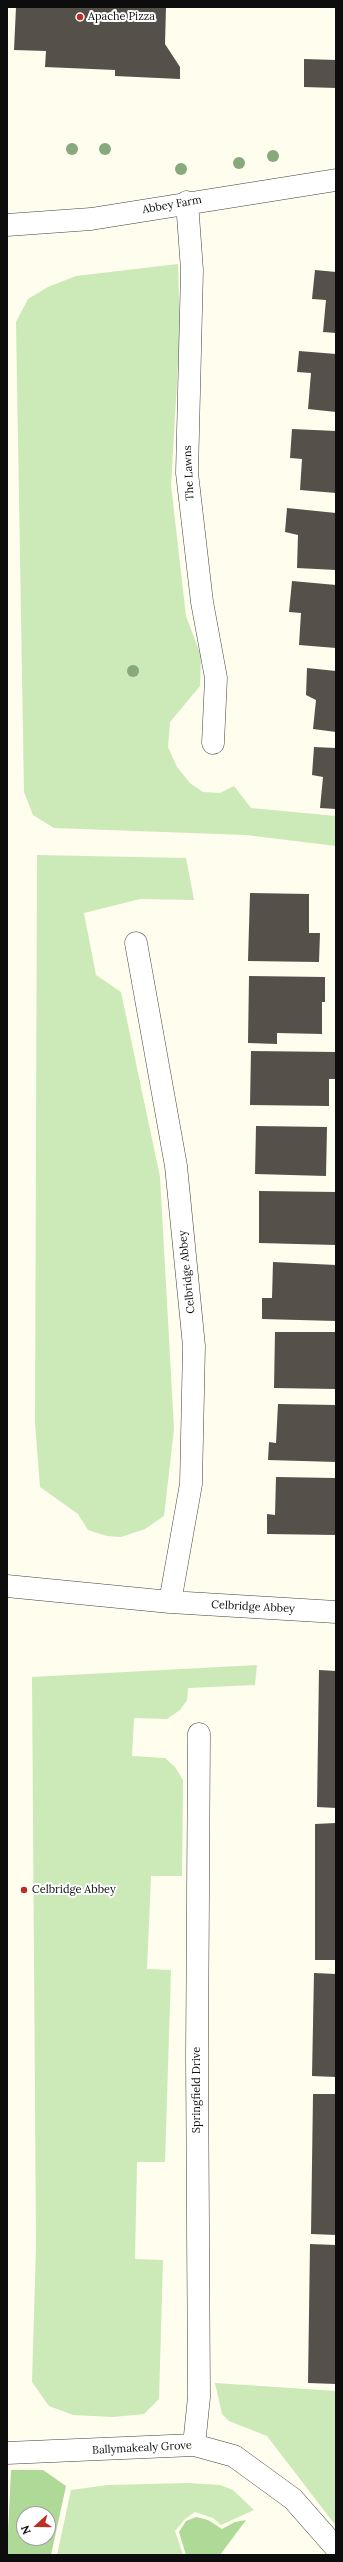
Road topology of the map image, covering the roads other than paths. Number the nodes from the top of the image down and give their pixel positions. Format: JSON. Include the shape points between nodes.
{"nodes":[{"id":1,"x":336,"y":180,"type":"edge"},
{"id":2,"x":187,"y":202,"type":"junction"},
{"id":3,"x":7,"y":225,"type":"edge"},
{"id":4,"x":213,"y":743,"type":"dead end"},
{"id":5,"x":136,"y":943,"type":"dead end"},
{"id":6,"x":7,"y":1586,"type":"edge"},
{"id":7,"x":170,"y":1602,"type":"junction"},
{"id":8,"x":336,"y":1612,"type":"edge"},
{"id":9,"x":199,"y":1734,"type":"dead end"},
{"id":10,"x":194,"y":2445,"type":"junction"},
{"id":11,"x":7,"y":2453,"type":"edge"},
{"id":12,"x":336,"y":2548,"type":"edge"}],
"edges":[{"from":1,"to":2,"type":"street","name":"Abbey Farm"},
{"from":2,"to":3,"type":"street","name":"Abbey Farm","via":[[91,219]]},
{"from":2,"to":4,"type":"street","name":"The Lawns","via":[[192,270],[187,473],[202,602],[216,678]]},
{"from":5,"to":7,"type":"street","name":"Celbridge Abbey","via":[[176,1166],[194,1346],[191,1484]]},
{"from":6,"to":7,"type":"street","name":"Celbridge Abbey"},
{"from":7,"to":8,"type":"street","name":"Celbridge Abbey"},
{"from":9,"to":10,"type":"street","name":"Springfield Drive","via":[[196,2056],[199,2397]]},
{"from":10,"to":11,"type":"street","name":"Ballymakealy Grove"},
{"from":10,"to":12,"type":"street","name":"Ballymakealy Grove","via":[[234,2456],[293,2499]]}]}
